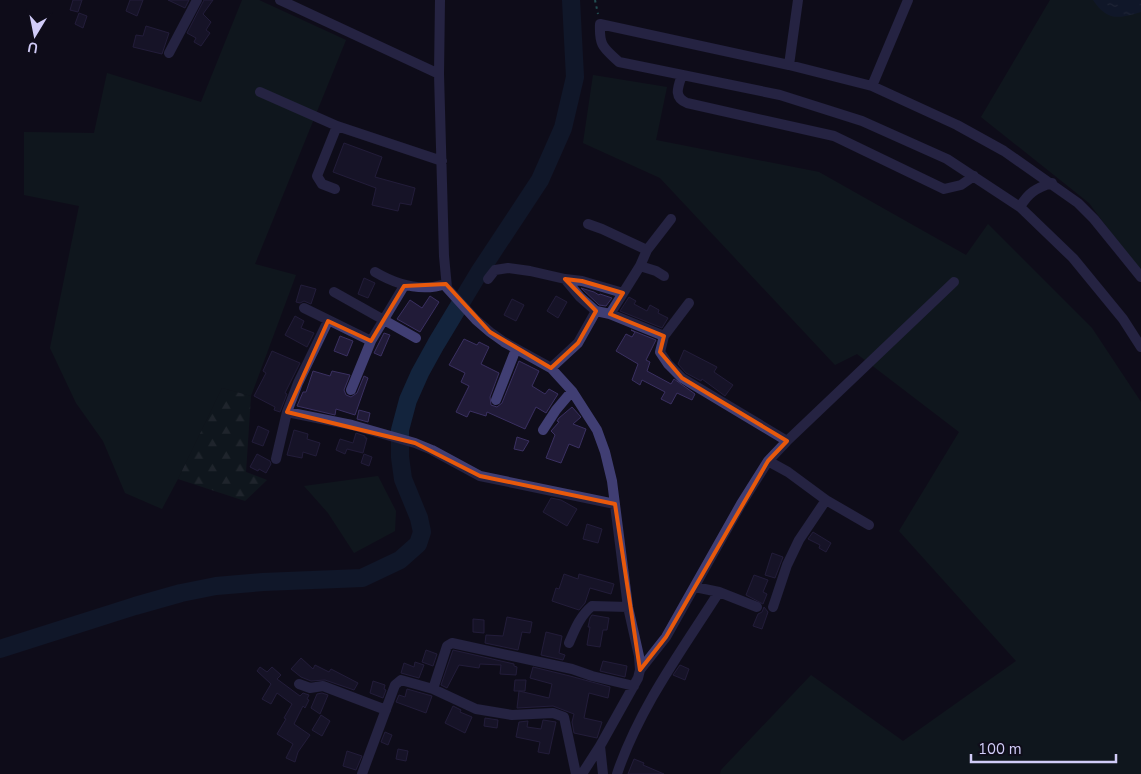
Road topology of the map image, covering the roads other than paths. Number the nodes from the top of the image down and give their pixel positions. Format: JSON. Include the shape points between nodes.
{"nodes":[{"id":1,"x":197,"y":0,"type":"edge"},
{"id":2,"x":280,"y":0,"type":"edge"},
{"id":3,"x":440,"y":0,"type":"edge"},
{"id":4,"x":798,"y":0,"type":"edge"},
{"id":5,"x":908,"y":0,"type":"edge"},
{"id":6,"x":298,"y":4,"type":"edge"},
{"id":7,"x":169,"y":53,"type":"dead end"},
{"id":8,"x":789,"y":65,"type":"junction"},
{"id":9,"x":439,"y":74,"type":"junction"},
{"id":10,"x":682,"y":75,"type":"junction"},
{"id":11,"x":872,"y":86,"type":"junction"},
{"id":12,"x":260,"y":92,"type":"dead end"},
{"id":13,"x":337,"y":126,"type":"junction"},
{"id":14,"x":442,"y":161,"type":"junction"},
{"id":15,"x":974,"y":176,"type":"junction"},
{"id":16,"x":1052,"y":183,"type":"junction"},
{"id":17,"x":335,"y":190,"type":"dead end"},
{"id":18,"x":1020,"y":207,"type":"junction"},
{"id":19,"x":671,"y":220,"type":"dead end"},
{"id":20,"x":588,"y":224,"type":"dead end"},
{"id":21,"x":646,"y":250,"type":"junction"},
{"id":22,"x":640,"y":266,"type":"junction"},
{"id":23,"x":376,"y":272,"type":"dead end"},
{"id":24,"x":664,"y":276,"type":"dead end"},
{"id":25,"x":1141,"y":277,"type":"edge"},
{"id":26,"x":488,"y":279,"type":"dead end"},
{"id":27,"x":565,"y":279,"type":"junction"},
{"id":28,"x":954,"y":282,"type":"dead end"},
{"id":29,"x":404,"y":286,"type":"junction"},
{"id":30,"x":446,"y":286,"type":"junction"},
{"id":31,"x":334,"y":292,"type":"dead end"},
{"id":32,"x":623,"y":293,"type":"junction"},
{"id":33,"x":689,"y":303,"type":"dead end"},
{"id":34,"x":304,"y":308,"type":"dead end"},
{"id":35,"x":596,"y":310,"type":"junction"},
{"id":36,"x":610,"y":314,"type":"junction"},
{"id":37,"x":385,"y":319,"type":"junction"},
{"id":38,"x":328,"y":321,"type":"junction"},
{"id":39,"x":664,"y":336,"type":"junction"},
{"id":40,"x":416,"y":338,"type":"dead end"},
{"id":41,"x":371,"y":340,"type":"junction"},
{"id":42,"x":1141,"y":347,"type":"edge"},
{"id":43,"x":516,"y":349,"type":"junction"},
{"id":44,"x":552,"y":368,"type":"junction"},
{"id":45,"x":351,"y":390,"type":"dead end"},
{"id":46,"x":572,"y":391,"type":"junction"},
{"id":47,"x":496,"y":400,"type":"dead end"},
{"id":48,"x":288,"y":412,"type":"junction"},
{"id":49,"x":543,"y":430,"type":"dead end"},
{"id":50,"x":787,"y":441,"type":"junction"},
{"id":51,"x":276,"y":460,"type":"dead end"},
{"id":52,"x":772,"y":462,"type":"junction"},
{"id":53,"x":826,"y":500,"type":"junction"},
{"id":54,"x":615,"y":504,"type":"junction"},
{"id":55,"x":869,"y":524,"type":"dead end"},
{"id":56,"x":706,"y":589,"type":"junction"},
{"id":57,"x":757,"y":606,"type":"dead end"},
{"id":58,"x":628,"y":607,"type":"junction"},
{"id":59,"x":773,"y":607,"type":"dead end"},
{"id":60,"x":568,"y":643,"type":"dead end"},
{"id":61,"x":640,"y":670,"type":"junction"},
{"id":62,"x":299,"y":684,"type":"dead end"},
{"id":63,"x":634,"y":686,"type":"junction"},
{"id":64,"x":433,"y":689,"type":"junction"},
{"id":65,"x":386,"y":710,"type":"junction"},
{"id":66,"x":600,"y":746,"type":"junction"},
{"id":67,"x":362,"y":774,"type":"edge"},
{"id":68,"x":576,"y":774,"type":"edge"},
{"id":69,"x":582,"y":774,"type":"edge"},
{"id":70,"x":603,"y":774,"type":"edge"},
{"id":71,"x":617,"y":774,"type":"edge"}],
"edges":[{"from":1,"to":7,"type":"street"},
{"from":2,"to":6,"type":"street"},
{"from":3,"to":9,"type":"street"},
{"from":4,"to":8,"type":"street"},
{"from":5,"to":11,"type":"street"},
{"from":6,"to":9,"type":"street"},
{"from":8,"to":10,"type":"street","via":[[600,24],[602,46],[619,62]]},
{"from":8,"to":11,"type":"street"},
{"from":9,"to":14,"type":"street"},
{"from":10,"to":15,"type":"street","via":[[780,95],[862,121],[947,159]]},
{"from":10,"to":15,"type":"street","via":[[677,90],[681,101],[834,136],[944,189],[960,185]]},
{"from":11,"to":16,"type":"street","via":[[957,125]]},
{"from":12,"to":13,"type":"street"},
{"from":13,"to":14,"type":"street"},
{"from":13,"to":17,"type":"street","via":[[317,176],[322,184]]},
{"from":14,"to":30,"type":"street"},
{"from":15,"to":18,"type":"street"},
{"from":16,"to":18,"type":"street","via":[[1027,195]]},
{"from":16,"to":25,"type":"street","via":[[1094,219]]},
{"from":18,"to":42,"type":"street","via":[[1073,258],[1123,319]]},
{"from":19,"to":21,"type":"street"},
{"from":20,"to":21,"type":"street"},
{"from":21,"to":22,"type":"street"},
{"from":22,"to":24,"type":"street"},
{"from":22,"to":32,"type":"street"},
{"from":23,"to":29,"type":"street"},
{"from":26,"to":27,"type":"street","via":[[495,270],[508,268]]},
{"from":27,"to":32,"type":"street"},
{"from":27,"to":35,"type":"street"},
{"from":28,"to":50,"type":"street"},
{"from":29,"to":30,"type":"street"},
{"from":29,"to":37,"type":"street"},
{"from":30,"to":43,"type":"street","via":[[490,332]]},
{"from":31,"to":37,"type":"street"},
{"from":32,"to":36,"type":"street"},
{"from":33,"to":39,"type":"street"},
{"from":34,"to":38,"type":"street"},
{"from":35,"to":36,"type":"street"},
{"from":35,"to":44,"type":"street","via":[[578,343]]},
{"from":36,"to":39,"type":"street"},
{"from":37,"to":40,"type":"street"},
{"from":37,"to":41,"type":"street"},
{"from":38,"to":41,"type":"street"},
{"from":38,"to":48,"type":"street","via":[[298,383]]},
{"from":39,"to":50,"type":"street","via":[[660,352],[682,378]]},
{"from":41,"to":45,"type":"street"},
{"from":43,"to":44,"type":"street"},
{"from":43,"to":47,"type":"street"},
{"from":44,"to":46,"type":"street"},
{"from":46,"to":49,"type":"street"},
{"from":46,"to":54,"type":"street","via":[[596,430],[605,452]]},
{"from":48,"to":51,"type":"street"},
{"from":48,"to":54,"type":"street","via":[[352,425],[414,443],[480,476]]},
{"from":50,"to":52,"type":"street"},
{"from":52,"to":53,"type":"street"},
{"from":52,"to":56,"type":"street","via":[[741,504]]},
{"from":53,"to":55,"type":"street"},
{"from":53,"to":59,"type":"street","via":[[799,540]]},
{"from":54,"to":58,"type":"street"},
{"from":56,"to":57,"type":"street"},
{"from":56,"to":61,"type":"street"},
{"from":56,"to":71,"type":"street","via":[[642,714]]},
{"from":58,"to":60,"type":"street","via":[[592,606],[585,612]]},
{"from":58,"to":61,"type":"street"},
{"from":61,"to":63,"type":"street"},
{"from":62,"to":65,"type":"street","via":[[310,688],[323,686]]},
{"from":63,"to":64,"type":"street","via":[[572,669],[448,643]]},
{"from":63,"to":66,"type":"street"},
{"from":64,"to":65,"type":"street","via":[[399,681]]},
{"from":64,"to":68,"type":"street","via":[[476,709],[512,715],[553,713],[564,717]]},
{"from":65,"to":67,"type":"street"},
{"from":66,"to":69,"type":"street"},
{"from":66,"to":70,"type":"street"}]}
